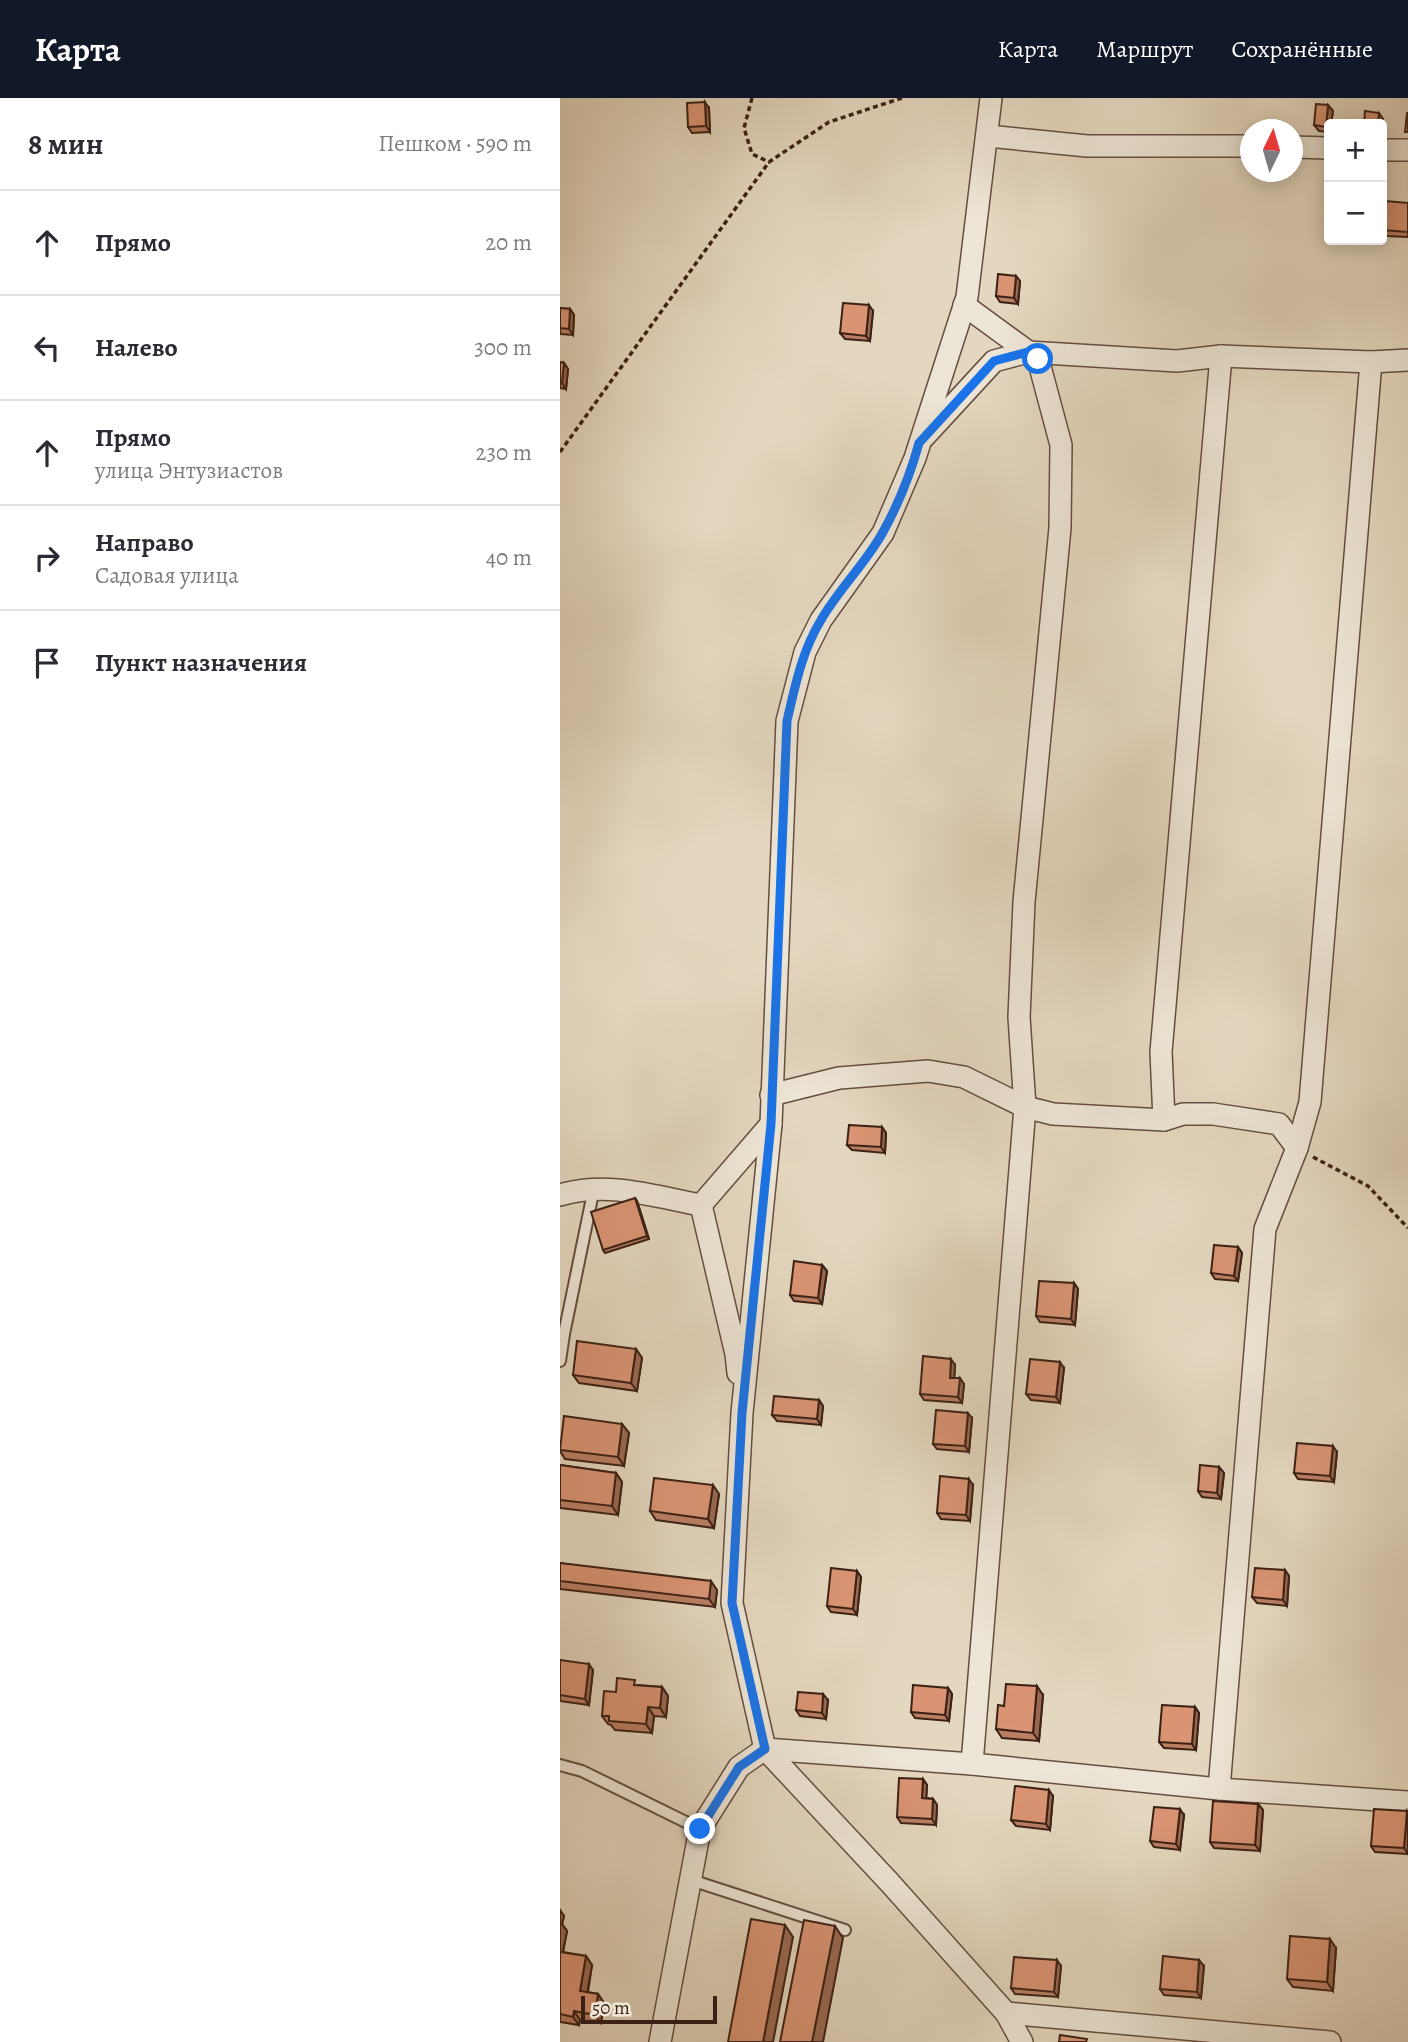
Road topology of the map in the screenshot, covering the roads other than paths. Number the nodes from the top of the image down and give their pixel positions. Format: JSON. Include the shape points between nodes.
{"nodes":[{"id":1,"x":991,"y":98,"type":"edge"},
{"id":2,"x":988,"y":136,"type":"junction"},
{"id":3,"x":1240,"y":146,"type":"edge"},
{"id":4,"x":1303,"y":147,"type":"edge"},
{"id":5,"x":1324,"y":148,"type":"edge"},
{"id":6,"x":1387,"y":150,"type":"edge"},
{"id":7,"x":1408,"y":150,"type":"edge"},
{"id":8,"x":964,"y":305,"type":"junction"},
{"id":9,"x":1028,"y":352,"type":"junction"},
{"id":10,"x":1221,"y":356,"type":"junction"},
{"id":11,"x":1408,"y":360,"type":"edge"},
{"id":12,"x":1371,"y":362,"type":"junction"},
{"id":13,"x":919,"y":443,"type":"junction"},
{"id":14,"x":771,"y":1095,"type":"junction"},
{"id":15,"x":1025,"y":1107,"type":"junction"},
{"id":16,"x":1164,"y":1120,"type":"junction"},
{"id":17,"x":771,"y":1124,"type":"junction"},
{"id":18,"x":1297,"y":1148,"type":"junction"},
{"id":19,"x":594,"y":1188,"type":"junction"},
{"id":20,"x":560,"y":1195,"type":"edge"},
{"id":21,"x":701,"y":1205,"type":"junction"},
{"id":22,"x":562,"y":1335,"type":"edge"},
{"id":23,"x":560,"y":1361,"type":"edge"},
{"id":24,"x":742,"y":1413,"type":"junction"},
{"id":25,"x":765,"y":1749,"type":"junction"},
{"id":26,"x":972,"y":1764,"type":"junction"},
{"id":27,"x":560,"y":1765,"type":"edge"},
{"id":28,"x":1219,"y":1789,"type":"junction"},
{"id":29,"x":1408,"y":1802,"type":"edge"},
{"id":30,"x":700,"y":1829,"type":"junction"},
{"id":31,"x":691,"y":1880,"type":"junction"},
{"id":32,"x":845,"y":1930,"type":"dead end"},
{"id":33,"x":1006,"y":2013,"type":"junction"},
{"id":34,"x":660,"y":2042,"type":"edge"},
{"id":35,"x":1022,"y":2042,"type":"edge"},
{"id":36,"x":1330,"y":2042,"type":"edge"}],
"edges":[{"from":1,"to":2,"type":"street"},
{"from":2,"to":3,"type":"street","via":[[1087,146]]},
{"from":2,"to":8,"type":"street"},
{"from":4,"to":5,"type":"street"},
{"from":6,"to":7,"type":"street"},
{"from":8,"to":9,"type":"street"},
{"from":8,"to":13,"type":"street"},
{"from":9,"to":10,"type":"street","via":[[1177,361]]},
{"from":9,"to":13,"type":"street","via":[[994,361]]},
{"from":9,"to":15,"type":"street","via":[[1038,359],[1061,445],[1060,528],[1024,902],[1019,1017]]},
{"from":10,"to":12,"type":"street"},
{"from":10,"to":16,"type":"street","via":[[1161,1052]]},
{"from":11,"to":12,"type":"street"},
{"from":12,"to":18,"type":"street","via":[[1310,1102]]},
{"from":13,"to":14,"type":"street","via":[[883,533],[821,620],[795,683],[787,721]]},
{"from":14,"to":15,"type":"street","via":[[839,1078],[928,1071],[964,1077]]},
{"from":14,"to":17,"type":"street"},
{"from":15,"to":16,"type":"street","via":[[1053,1114]]},
{"from":15,"to":26,"type":"street"},
{"from":16,"to":18,"type":"street","via":[[1183,1114],[1213,1114],[1279,1124]]},
{"from":17,"to":21,"type":"street"},
{"from":17,"to":24,"type":"street"},
{"from":18,"to":28,"type":"street","via":[[1265,1230]]},
{"from":19,"to":20,"type":"street"},
{"from":19,"to":21,"type":"street"},
{"from":19,"to":22,"type":"lane"},
{"from":21,"to":24,"type":"street","via":[[736,1354]]},
{"from":22,"to":23,"type":"lane"},
{"from":24,"to":25,"type":"street","via":[[732,1603]]},
{"from":25,"to":26,"type":"street"},
{"from":25,"to":30,"type":"street","via":[[739,1767]]},
{"from":25,"to":33,"type":"street"},
{"from":26,"to":28,"type":"street"},
{"from":27,"to":30,"type":"lane","via":[[582,1771]]},
{"from":28,"to":29,"type":"street"},
{"from":30,"to":31,"type":"street"},
{"from":31,"to":32,"type":"lane"},
{"from":31,"to":34,"type":"street"},
{"from":33,"to":35,"type":"street"},
{"from":33,"to":36,"type":"street"}]}
